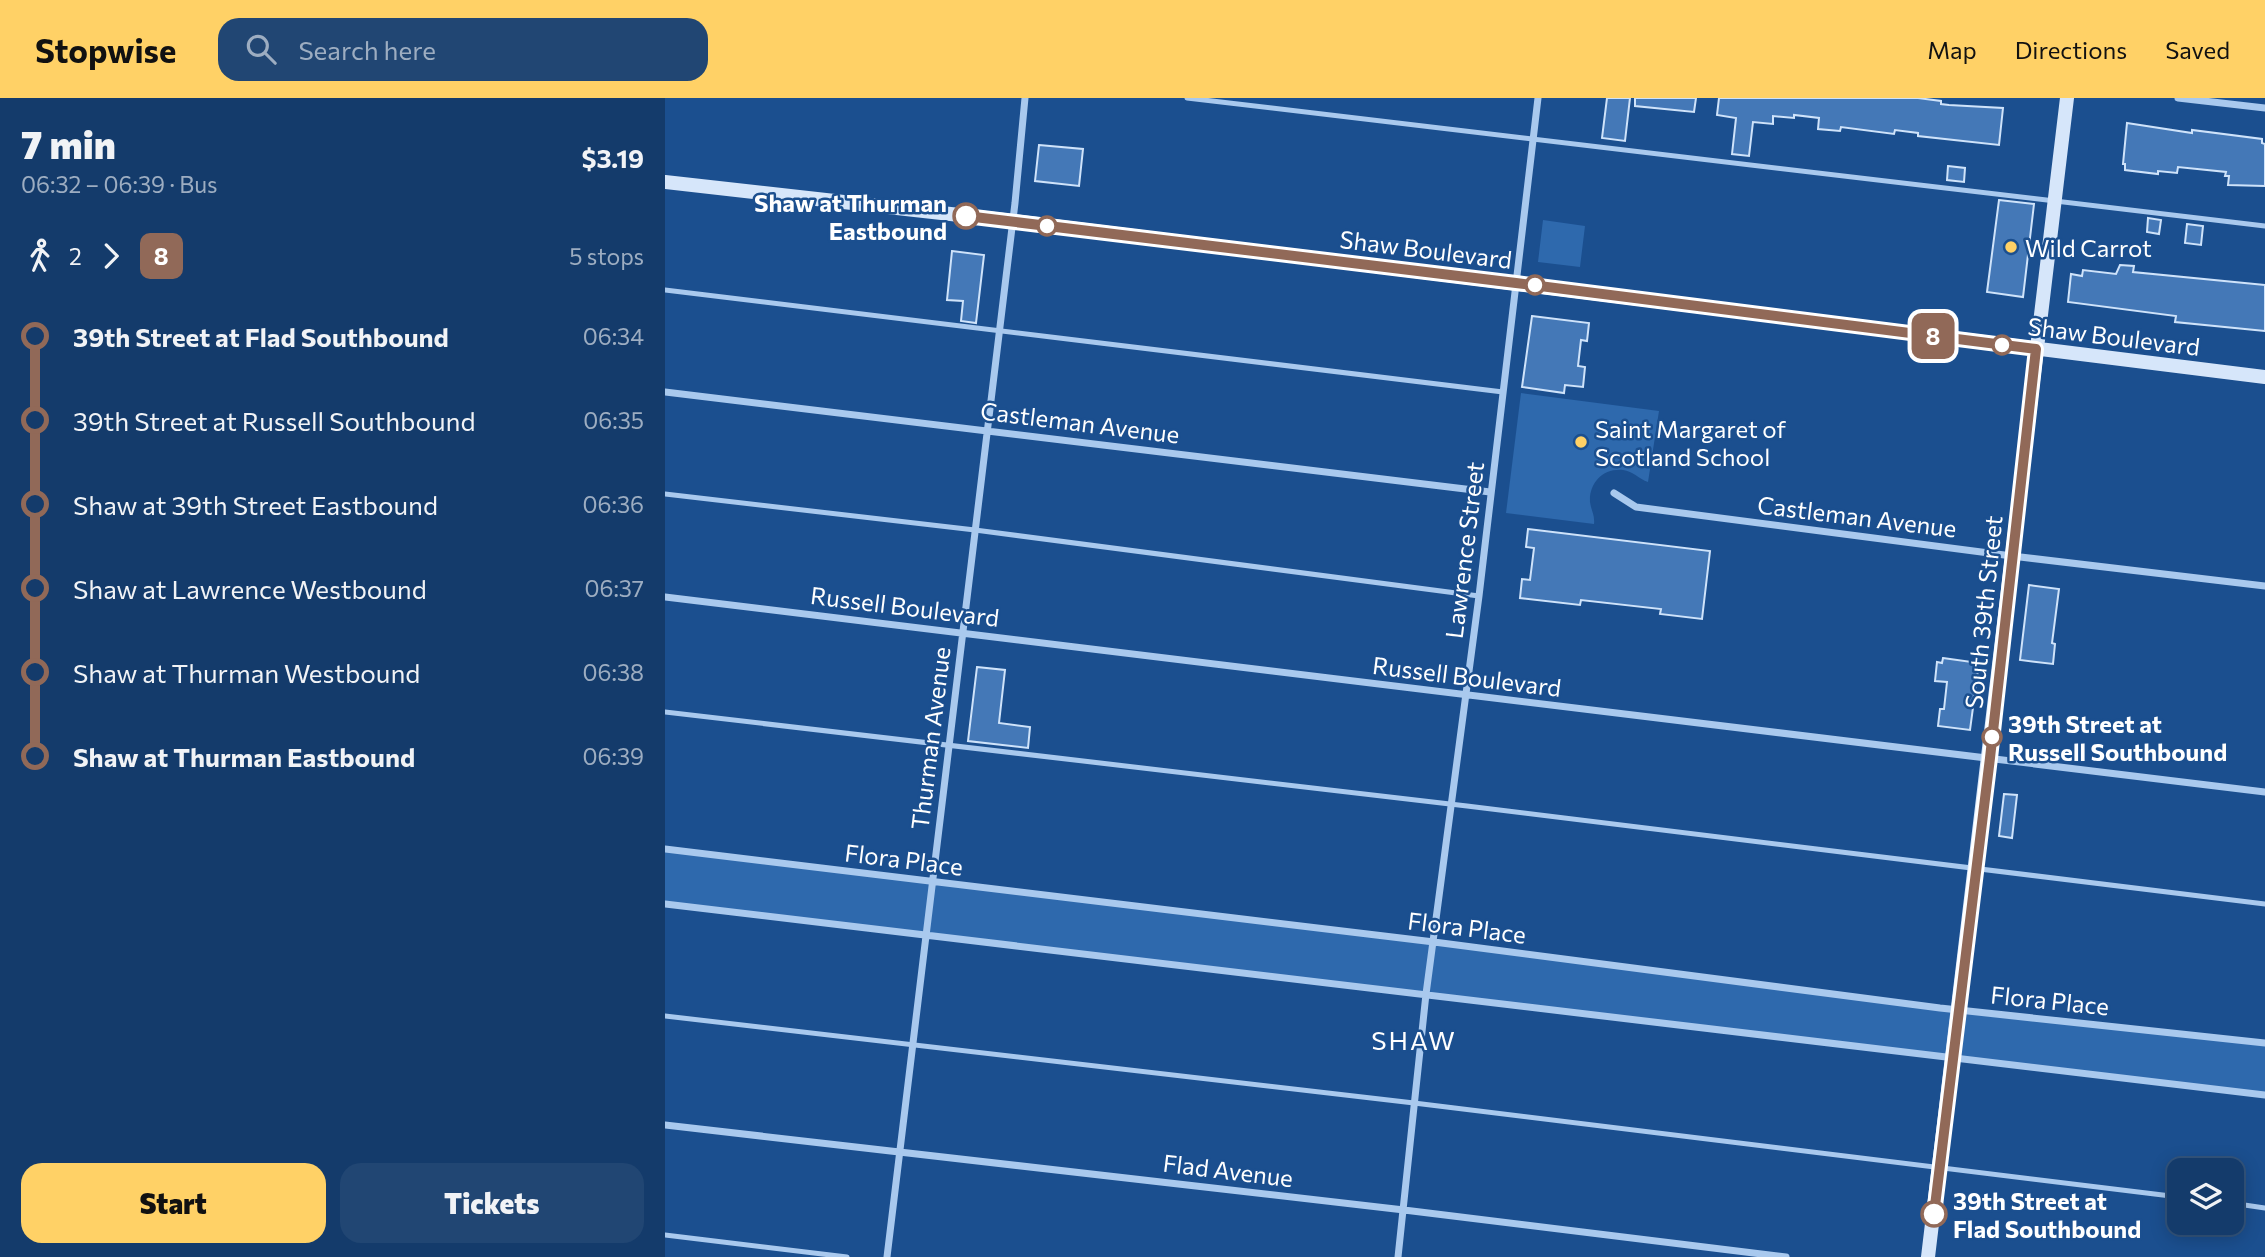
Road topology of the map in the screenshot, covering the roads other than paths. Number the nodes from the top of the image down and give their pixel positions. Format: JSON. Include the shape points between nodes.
{"nodes":[{"id":1,"x":1025,"y":98,"type":"edge"},
{"id":2,"x":1187,"y":98,"type":"edge"},
{"id":3,"x":1538,"y":98,"type":"edge"},
{"id":4,"x":2067,"y":98,"type":"edge"},
{"id":5,"x":2178,"y":98,"type":"edge"},
{"id":6,"x":2265,"y":108,"type":"edge"},
{"id":7,"x":1534,"y":138,"type":"junction"},
{"id":8,"x":665,"y":182,"type":"edge"},
{"id":9,"x":2054,"y":200,"type":"junction"},
{"id":10,"x":1013,"y":221,"type":"junction"},
{"id":11,"x":2265,"y":226,"type":"edge"},
{"id":12,"x":1516,"y":283,"type":"junction"},
{"id":13,"x":665,"y":290,"type":"edge"},
{"id":14,"x":999,"y":331,"type":"junction"},
{"id":15,"x":2036,"y":349,"type":"junction"},
{"id":16,"x":2265,"y":377,"type":"edge"},
{"id":17,"x":665,"y":392,"type":"edge"},
{"id":18,"x":1503,"y":392,"type":"junction"},
{"id":19,"x":987,"y":430,"type":"junction"},
{"id":20,"x":1490,"y":492,"type":"junction"},
{"id":21,"x":1614,"y":493,"type":"dead end"},
{"id":22,"x":665,"y":494,"type":"edge"},
{"id":23,"x":975,"y":530,"type":"junction"},
{"id":24,"x":2012,"y":556,"type":"junction"},
{"id":25,"x":2265,"y":586,"type":"edge"},
{"id":26,"x":1479,"y":596,"type":"junction"},
{"id":27,"x":665,"y":597,"type":"edge"},
{"id":28,"x":963,"y":632,"type":"junction"},
{"id":29,"x":1464,"y":695,"type":"junction"},
{"id":30,"x":665,"y":712,"type":"edge"},
{"id":31,"x":949,"y":746,"type":"junction"},
{"id":32,"x":1990,"y":758,"type":"junction"},
{"id":33,"x":2265,"y":792,"type":"edge"},
{"id":34,"x":1452,"y":804,"type":"junction"},
{"id":35,"x":665,"y":849,"type":"edge"},
{"id":36,"x":1976,"y":869,"type":"junction"},
{"id":37,"x":931,"y":882,"type":"junction"},
{"id":38,"x":665,"y":904,"type":"edge"},
{"id":39,"x":2265,"y":904,"type":"edge"},
{"id":40,"x":925,"y":935,"type":"junction"},
{"id":41,"x":1434,"y":942,"type":"junction"},
{"id":42,"x":1426,"y":994,"type":"junction"},
{"id":43,"x":1959,"y":1010,"type":"junction"},
{"id":44,"x":665,"y":1016,"type":"edge"},
{"id":45,"x":2265,"y":1043,"type":"edge"},
{"id":46,"x":913,"y":1044,"type":"junction"},
{"id":47,"x":1953,"y":1058,"type":"junction"},
{"id":48,"x":2265,"y":1095,"type":"edge"},
{"id":49,"x":1414,"y":1103,"type":"junction"},
{"id":50,"x":665,"y":1125,"type":"edge"},
{"id":51,"x":900,"y":1152,"type":"junction"},
{"id":52,"x":1939,"y":1167,"type":"junction"},
{"id":53,"x":2167,"y":1196,"type":"edge"},
{"id":54,"x":2244,"y":1205,"type":"edge"},
{"id":55,"x":2265,"y":1208,"type":"edge"},
{"id":56,"x":1404,"y":1210,"type":"junction"},
{"id":57,"x":665,"y":1234,"type":"edge"},
{"id":58,"x":847,"y":1257,"type":"edge"},
{"id":59,"x":887,"y":1257,"type":"edge"},
{"id":60,"x":1398,"y":1257,"type":"edge"},
{"id":61,"x":1786,"y":1257,"type":"edge"},
{"id":62,"x":1928,"y":1257,"type":"edge"}],
"edges":[{"from":1,"to":10,"type":"street","name":"Thurman Avenue"},
{"from":2,"to":7,"type":"lane"},
{"from":3,"to":7,"type":"street","name":"Lawrence Street"},
{"from":4,"to":9,"type":"street","name":"South 39th Street"},
{"from":5,"to":6,"type":"street"},
{"from":7,"to":9,"type":"lane"},
{"from":7,"to":12,"type":"street","name":"Lawrence Street"},
{"from":8,"to":10,"type":"street","name":"Shaw Boulevard"},
{"from":9,"to":11,"type":"lane"},
{"from":9,"to":15,"type":"street","name":"South 39th Street"},
{"from":10,"to":12,"type":"street","name":"Shaw Boulevard"},
{"from":10,"to":14,"type":"street","name":"Thurman Avenue"},
{"from":12,"to":15,"type":"street","name":"Shaw Boulevard"},
{"from":12,"to":18,"type":"street","name":"Lawrence Street"},
{"from":13,"to":14,"type":"lane"},
{"from":14,"to":18,"type":"lane"},
{"from":14,"to":19,"type":"street","name":"Thurman Avenue"},
{"from":15,"to":16,"type":"street","name":"Shaw Boulevard"},
{"from":15,"to":24,"type":"street","name":"South 39th Street"},
{"from":17,"to":19,"type":"street","name":"Castleman Avenue"},
{"from":18,"to":20,"type":"street","name":"Lawrence Street"},
{"from":19,"to":20,"type":"street","name":"Castleman Avenue"},
{"from":19,"to":23,"type":"street","name":"Thurman Avenue"},
{"from":20,"to":26,"type":"street","name":"Lawrence Street"},
{"from":21,"to":24,"type":"street","name":"Castleman Avenue","via":[[1636,507]]},
{"from":22,"to":23,"type":"lane"},
{"from":23,"to":26,"type":"lane"},
{"from":23,"to":28,"type":"street","name":"Thurman Avenue"},
{"from":24,"to":25,"type":"street","name":"Castleman Avenue"},
{"from":24,"to":32,"type":"street","name":"South 39th Street"},
{"from":26,"to":29,"type":"street","name":"Lawrence Street"},
{"from":27,"to":28,"type":"street","name":"Russell Boulevard"},
{"from":28,"to":29,"type":"street","name":"Russell Boulevard"},
{"from":28,"to":31,"type":"street","name":"Thurman Avenue"},
{"from":29,"to":32,"type":"street","name":"Russell Boulevard"},
{"from":29,"to":34,"type":"street","name":"Lawrence Street"},
{"from":30,"to":31,"type":"lane"},
{"from":31,"to":34,"type":"lane"},
{"from":31,"to":37,"type":"street","name":"Thurman Avenue"},
{"from":32,"to":33,"type":"street","name":"Russell Boulevard"},
{"from":32,"to":36,"type":"street","name":"South 39th Street"},
{"from":34,"to":36,"type":"lane"},
{"from":34,"to":41,"type":"street","name":"Lawrence Street"},
{"from":35,"to":37,"type":"street","name":"Flora Place"},
{"from":36,"to":39,"type":"lane"},
{"from":36,"to":43,"type":"street","name":"South 39th Street"},
{"from":37,"to":40,"type":"street","name":"Thurman Avenue"},
{"from":37,"to":41,"type":"street","name":"Flora Place"},
{"from":38,"to":40,"type":"street"},
{"from":40,"to":42,"type":"street"},
{"from":40,"to":46,"type":"street","name":"Thurman Avenue"},
{"from":41,"to":42,"type":"street","name":"Lawrence Street"},
{"from":41,"to":43,"type":"street","name":"Flora Place"},
{"from":42,"to":47,"type":"street"},
{"from":42,"to":49,"type":"street","name":"Lawrence Street"},
{"from":43,"to":45,"type":"street","name":"Flora Place"},
{"from":43,"to":47,"type":"street","name":"South 39th Street"},
{"from":44,"to":46,"type":"lane"},
{"from":46,"to":49,"type":"lane"},
{"from":46,"to":51,"type":"street","name":"Thurman Avenue"},
{"from":47,"to":48,"type":"street"},
{"from":47,"to":52,"type":"street","name":"South 39th Street"},
{"from":49,"to":52,"type":"lane"},
{"from":49,"to":56,"type":"street","name":"Lawrence Street"},
{"from":50,"to":51,"type":"street","name":"Flad Avenue"},
{"from":51,"to":56,"type":"street","name":"Flad Avenue"},
{"from":51,"to":59,"type":"street","name":"Thurman Avenue"},
{"from":52,"to":53,"type":"lane"},
{"from":52,"to":62,"type":"street","name":"South 39th Street"},
{"from":54,"to":55,"type":"lane"},
{"from":56,"to":60,"type":"street","name":"Lawrence Street"},
{"from":56,"to":61,"type":"street","name":"Flad Avenue"},
{"from":57,"to":58,"type":"lane"}]}
